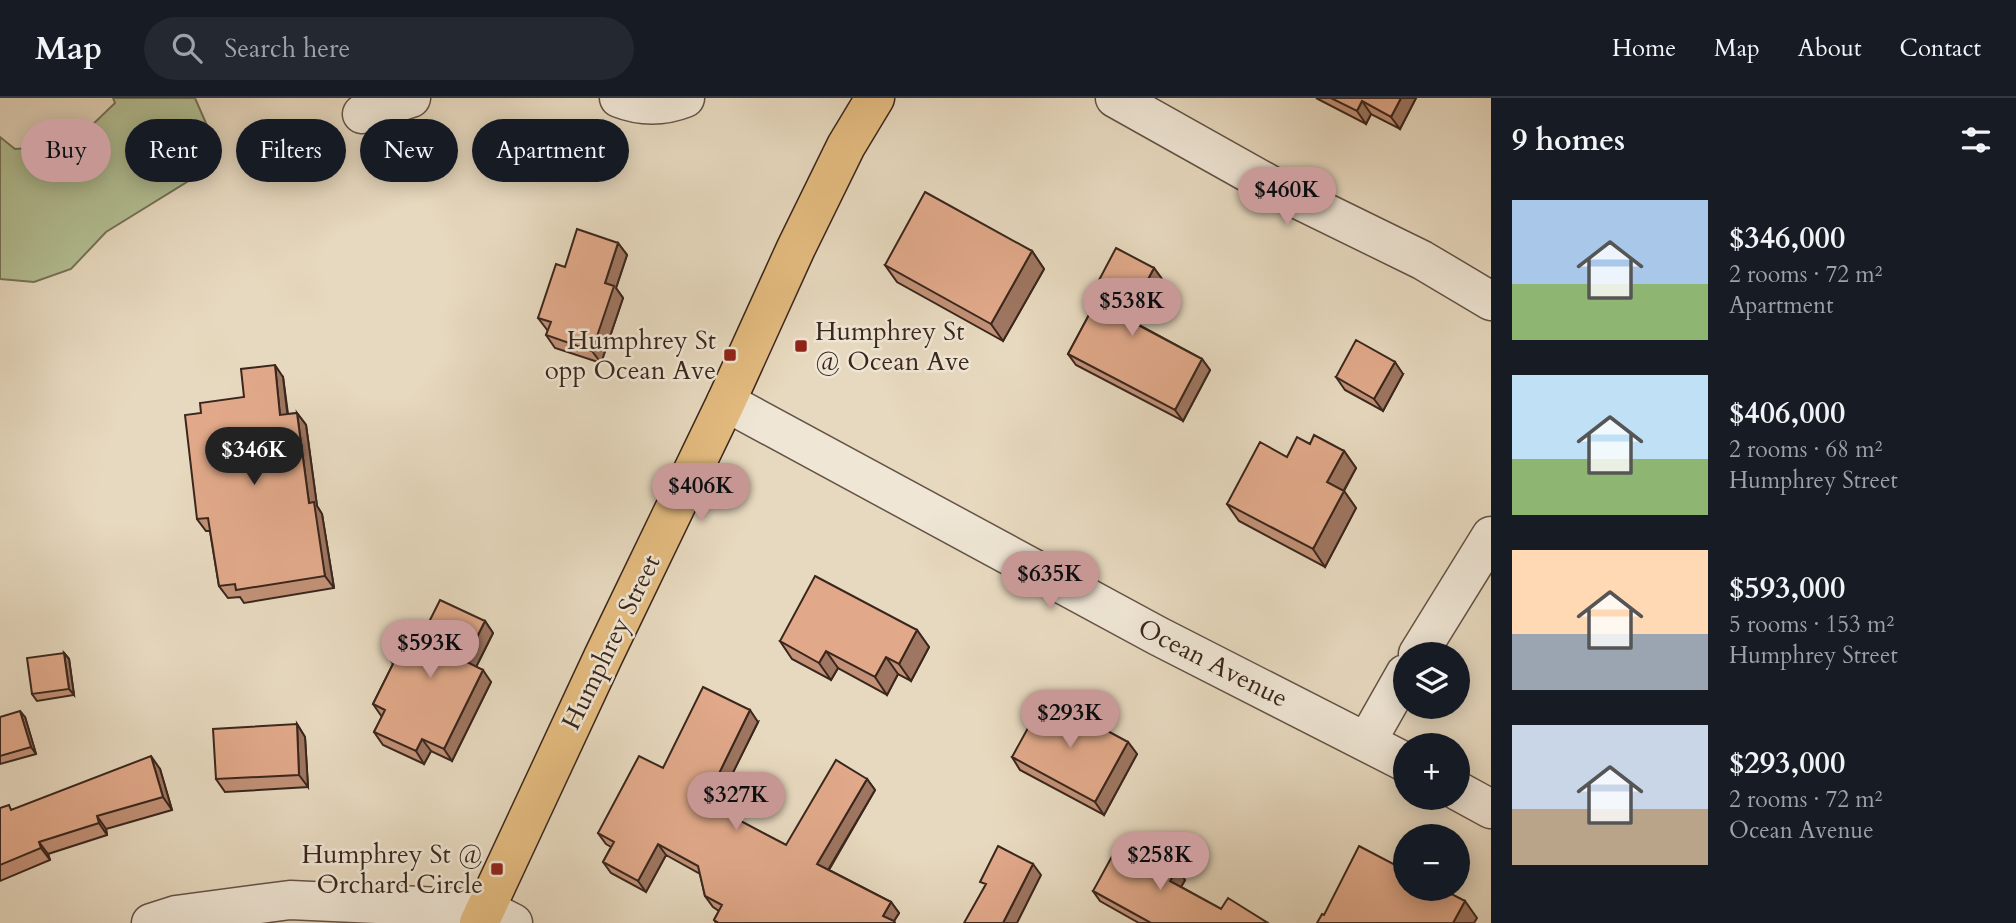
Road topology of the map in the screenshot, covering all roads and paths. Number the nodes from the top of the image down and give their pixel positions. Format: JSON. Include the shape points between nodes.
{"nodes":[{"id":1,"x":411,"y":98,"type":"edge"},
{"id":2,"x":619,"y":98,"type":"edge"},
{"id":3,"x":685,"y":98,"type":"edge"},
{"id":4,"x":875,"y":98,"type":"edge"},
{"id":5,"x":1115,"y":98,"type":"edge"},
{"id":6,"x":362,"y":114,"type":"dead end"},
{"id":7,"x":1491,"y":301,"type":"edge"},
{"id":8,"x":726,"y":402,"type":"junction"},
{"id":9,"x":1491,"y":536,"type":"edge"},
{"id":10,"x":1425,"y":642,"type":"edge"},
{"id":11,"x":1393,"y":695,"type":"edge"},
{"id":12,"x":1367,"y":741,"type":"junction"},
{"id":13,"x":1393,"y":755,"type":"edge"},
{"id":14,"x":1470,"y":798,"type":"edge"},
{"id":15,"x":1491,"y":809,"type":"edge"},
{"id":16,"x":492,"y":918,"type":"edge"},
{"id":17,"x":151,"y":923,"type":"edge"}],
"edges":[{"from":1,"to":6,"type":"street"},
{"from":2,"to":3,"type":"street","via":[[653,106]]},
{"from":4,"to":8,"type":"main road","name":"Humphrey Street","via":[[796,248]]},
{"from":5,"to":7,"type":"street"},
{"from":8,"to":12,"type":"street","name":"Ocean Avenue","via":[[1158,636]]},
{"from":8,"to":16,"type":"main road","name":"Humphrey Street","via":[[603,657]]},
{"from":9,"to":10,"type":"street"},
{"from":11,"to":12,"type":"street"},
{"from":12,"to":13,"type":"street","name":"Ocean Avenue"},
{"from":14,"to":15,"type":"street"},
{"from":16,"to":17,"type":"street","via":[[290,900],[176,915]]}]}
